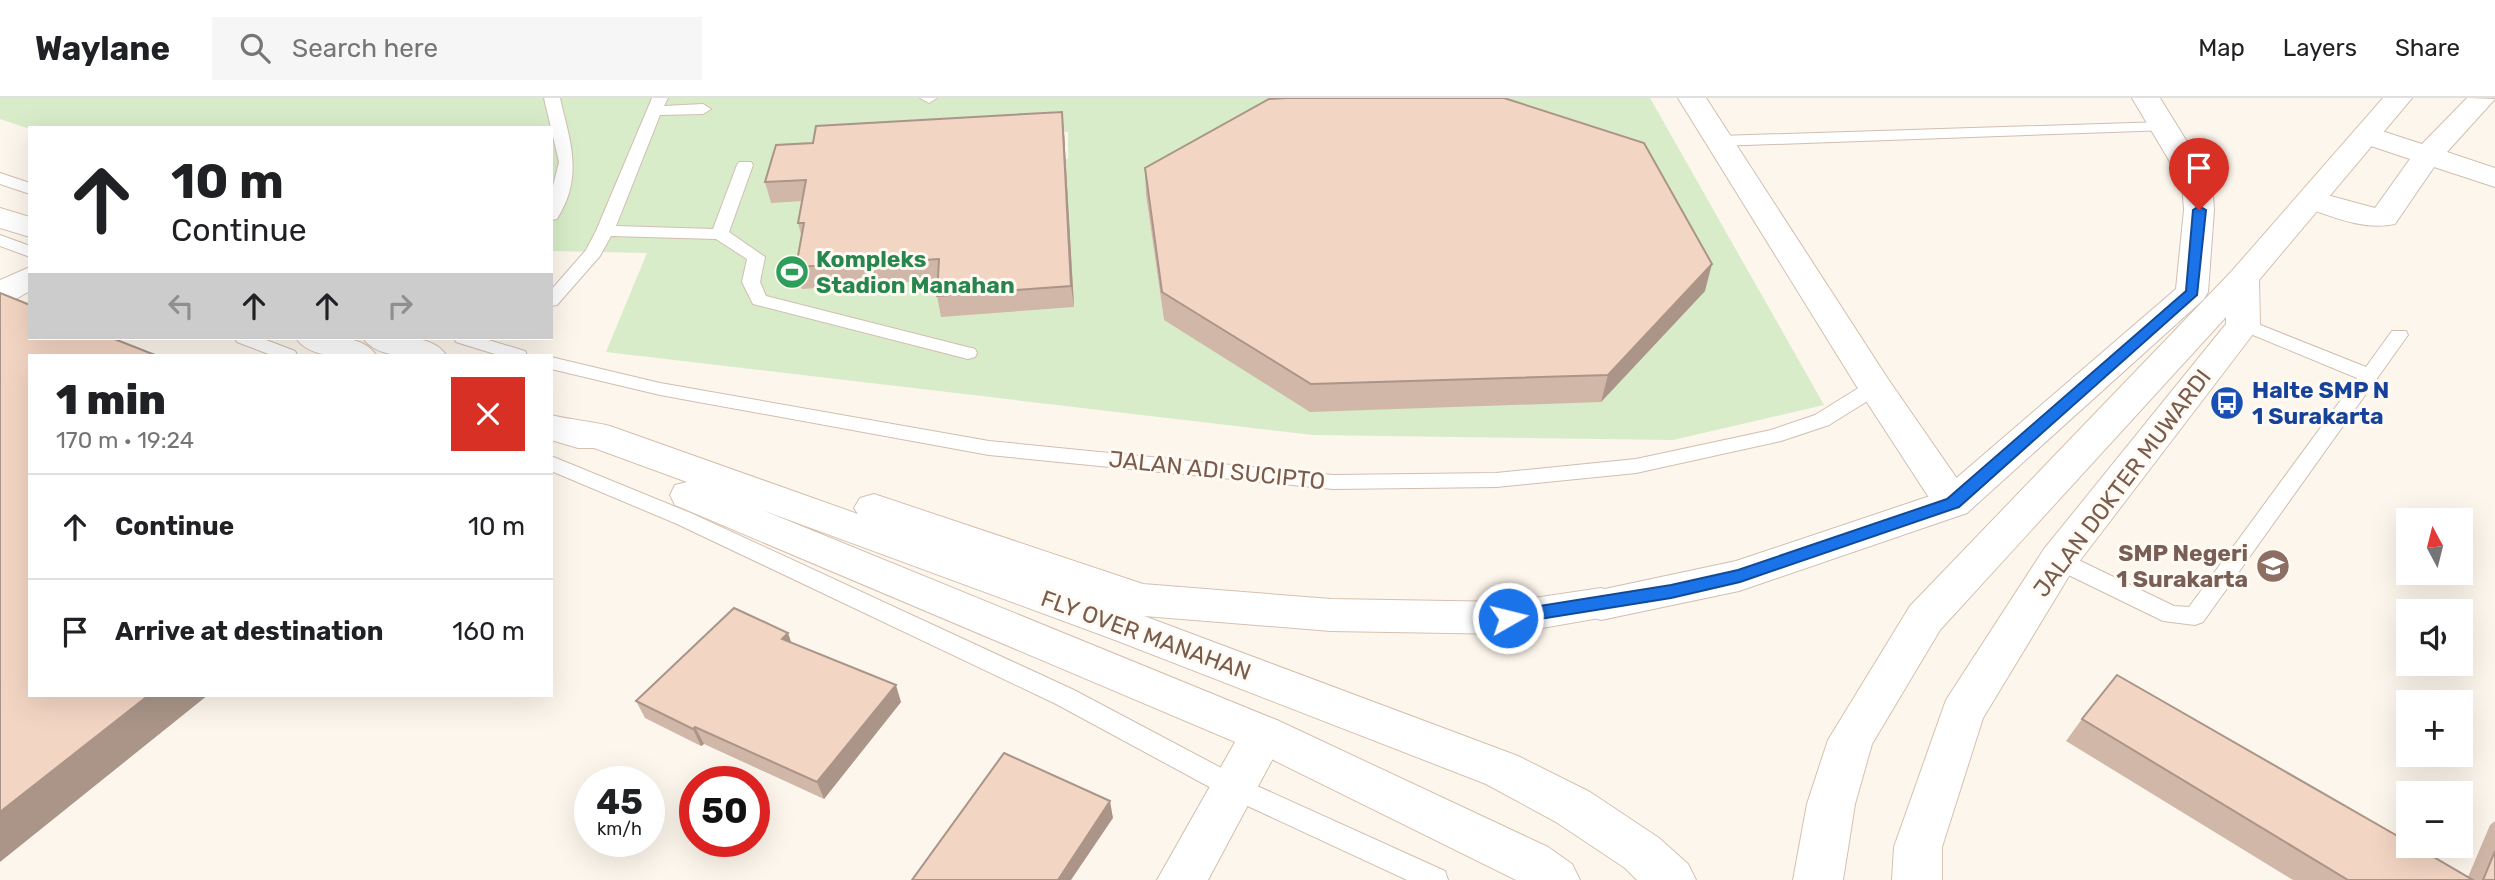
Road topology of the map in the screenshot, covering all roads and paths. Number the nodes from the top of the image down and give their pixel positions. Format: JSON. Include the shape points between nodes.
{"nodes":[{"id":1,"x":552,"y":98,"type":"edge"},
{"id":2,"x":1692,"y":98,"type":"edge"},
{"id":3,"x":2398,"y":98,"type":"edge"},
{"id":4,"x":2476,"y":104,"type":"edge"},
{"id":5,"x":657,"y":105,"type":"edge"},
{"id":6,"x":703,"y":109,"type":"dead end"},
{"id":7,"x":2155,"y":112,"type":"edge"},
{"id":8,"x":2366,"y":135,"type":"junction"},
{"id":9,"x":1719,"y":141,"type":"junction"},
{"id":10,"x":2428,"y":155,"type":"junction"},
{"id":11,"x":744,"y":166,"type":"dead end"},
{"id":12,"x":0,"y":178,"type":"edge"},
{"id":13,"x":2495,"y":178,"type":"edge"},
{"id":14,"x":28,"y":188,"type":"edge"},
{"id":15,"x":0,"y":199,"type":"edge"},
{"id":16,"x":2312,"y":200,"type":"junction"},
{"id":17,"x":28,"y":209,"type":"edge"},
{"id":18,"x":553,"y":211,"type":"edge"},
{"id":19,"x":0,"y":217,"type":"edge"},
{"id":20,"x":28,"y":227,"type":"edge"},
{"id":21,"x":605,"y":231,"type":"junction"},
{"id":22,"x":720,"y":234,"type":"junction"},
{"id":23,"x":0,"y":240,"type":"edge"},
{"id":24,"x":28,"y":251,"type":"edge"},
{"id":25,"x":28,"y":279,"type":"edge"},
{"id":26,"x":2243,"y":279,"type":"junction"},
{"id":27,"x":0,"y":294,"type":"edge"},
{"id":28,"x":553,"y":299,"type":"edge"},
{"id":29,"x":2243,"y":324,"type":"junction"},
{"id":30,"x":2399,"y":335,"type":"dead end"},
{"id":31,"x":249,"y":340,"type":"edge"},
{"id":32,"x":318,"y":340,"type":"edge"},
{"id":33,"x":386,"y":340,"type":"edge"},
{"id":34,"x":471,"y":340,"type":"edge"},
{"id":35,"x":513,"y":350,"type":"edge"},
{"id":36,"x":280,"y":352,"type":"edge"},
{"id":37,"x":968,"y":353,"type":"dead end"},
{"id":38,"x":356,"y":354,"type":"edge"},
{"id":39,"x":426,"y":354,"type":"edge"},
{"id":40,"x":553,"y":363,"type":"edge"},
{"id":41,"x":2370,"y":376,"type":"junction"},
{"id":42,"x":1875,"y":387,"type":"junction"},
{"id":43,"x":572,"y":431,"type":"edge"},
{"id":44,"x":1953,"y":503,"type":"junction"},
{"id":45,"x":2058,"y":561,"type":"junction"},
{"id":46,"x":969,"y":631,"type":"junction"},
{"id":47,"x":1263,"y":734,"type":"junction"},
{"id":48,"x":1235,"y":788,"type":"junction"},
{"id":49,"x":1543,"y":872,"type":"edge"},
{"id":50,"x":1182,"y":880,"type":"edge"},
{"id":51,"x":1435,"y":880,"type":"edge"},
{"id":52,"x":1671,"y":880,"type":"edge"},
{"id":53,"x":1818,"y":880,"type":"edge"},
{"id":54,"x":1917,"y":880,"type":"edge"}],
"edges":[{"from":1,"to":18,"type":"lane","via":[[567,162]]},
{"from":2,"to":9,"type":"main road"},
{"from":3,"to":8,"type":"main road"},
{"from":4,"to":10,"type":"main road"},
{"from":5,"to":6,"type":"lane"},
{"from":5,"to":21,"type":"lane"},
{"from":7,"to":9,"type":"lane"},
{"from":7,"to":44,"type":"main road","via":[[2197,182],[2192,292]]},
{"from":8,"to":10,"type":"main road"},
{"from":8,"to":16,"type":"main road"},
{"from":9,"to":42,"type":"main road"},
{"from":10,"to":13,"type":"main road"},
{"from":10,"to":16,"type":"main road","via":[[2384,217],[2368,217]]},
{"from":11,"to":22,"type":"lane"},
{"from":12,"to":14,"type":"lane"},
{"from":15,"to":17,"type":"main road"},
{"from":16,"to":26,"type":"main road"},
{"from":19,"to":20,"type":"main road"},
{"from":21,"to":22,"type":"lane"},
{"from":21,"to":28,"type":"lane","via":[[594,252]]},
{"from":22,"to":37,"type":"lane","via":[[756,257],[751,282],[759,300]]},
{"from":23,"to":24,"type":"lane"},
{"from":25,"to":27,"type":"main road"},
{"from":26,"to":29,"type":"main road"},
{"from":26,"to":53,"type":"main road","via":[[1925,618],[1851,740],[1831,804]]},
{"from":29,"to":41,"type":"lane"},
{"from":29,"to":45,"type":"main road","name":"JALAN DOKTER MUWARDI"},
{"from":30,"to":41,"type":"lane"},
{"from":31,"to":36,"type":"lane"},
{"from":32,"to":38,"type":"main road"},
{"from":33,"to":39,"type":"main road"},
{"from":34,"to":35,"type":"lane"},
{"from":40,"to":42,"type":"lane","name":"JALAN ADI SUCIPTO","via":[[660,388],[989,448],[1333,482],[1496,480],[1636,466],[1822,421]]},
{"from":41,"to":45,"type":"lane","via":[[2195,616],[2171,615]]},
{"from":42,"to":44,"type":"main road"},
{"from":43,"to":44,"type":"main road","via":[[614,422],[683,442],[1142,600],[1331,615],[1508,618],[1601,604],[1740,576]]},
{"from":43,"to":46,"type":"main road","via":[[581,447],[609,462]]},
{"from":43,"to":52,"type":"main road","name":"FLY OVER MANAHAN","via":[[1130,628],[1502,770],[1573,807],[1642,853]]},
{"from":45,"to":54,"type":"main road","name":"JALAN DOKTER MUWARDI","via":[[1962,713],[1918,847]]},
{"from":46,"to":47,"type":"main road"},
{"from":46,"to":48,"type":"lane","via":[[1065,697]]},
{"from":47,"to":48,"type":"main road"},
{"from":47,"to":49,"type":"main road"},
{"from":48,"to":50,"type":"main road"},
{"from":48,"to":51,"type":"lane"}]}
